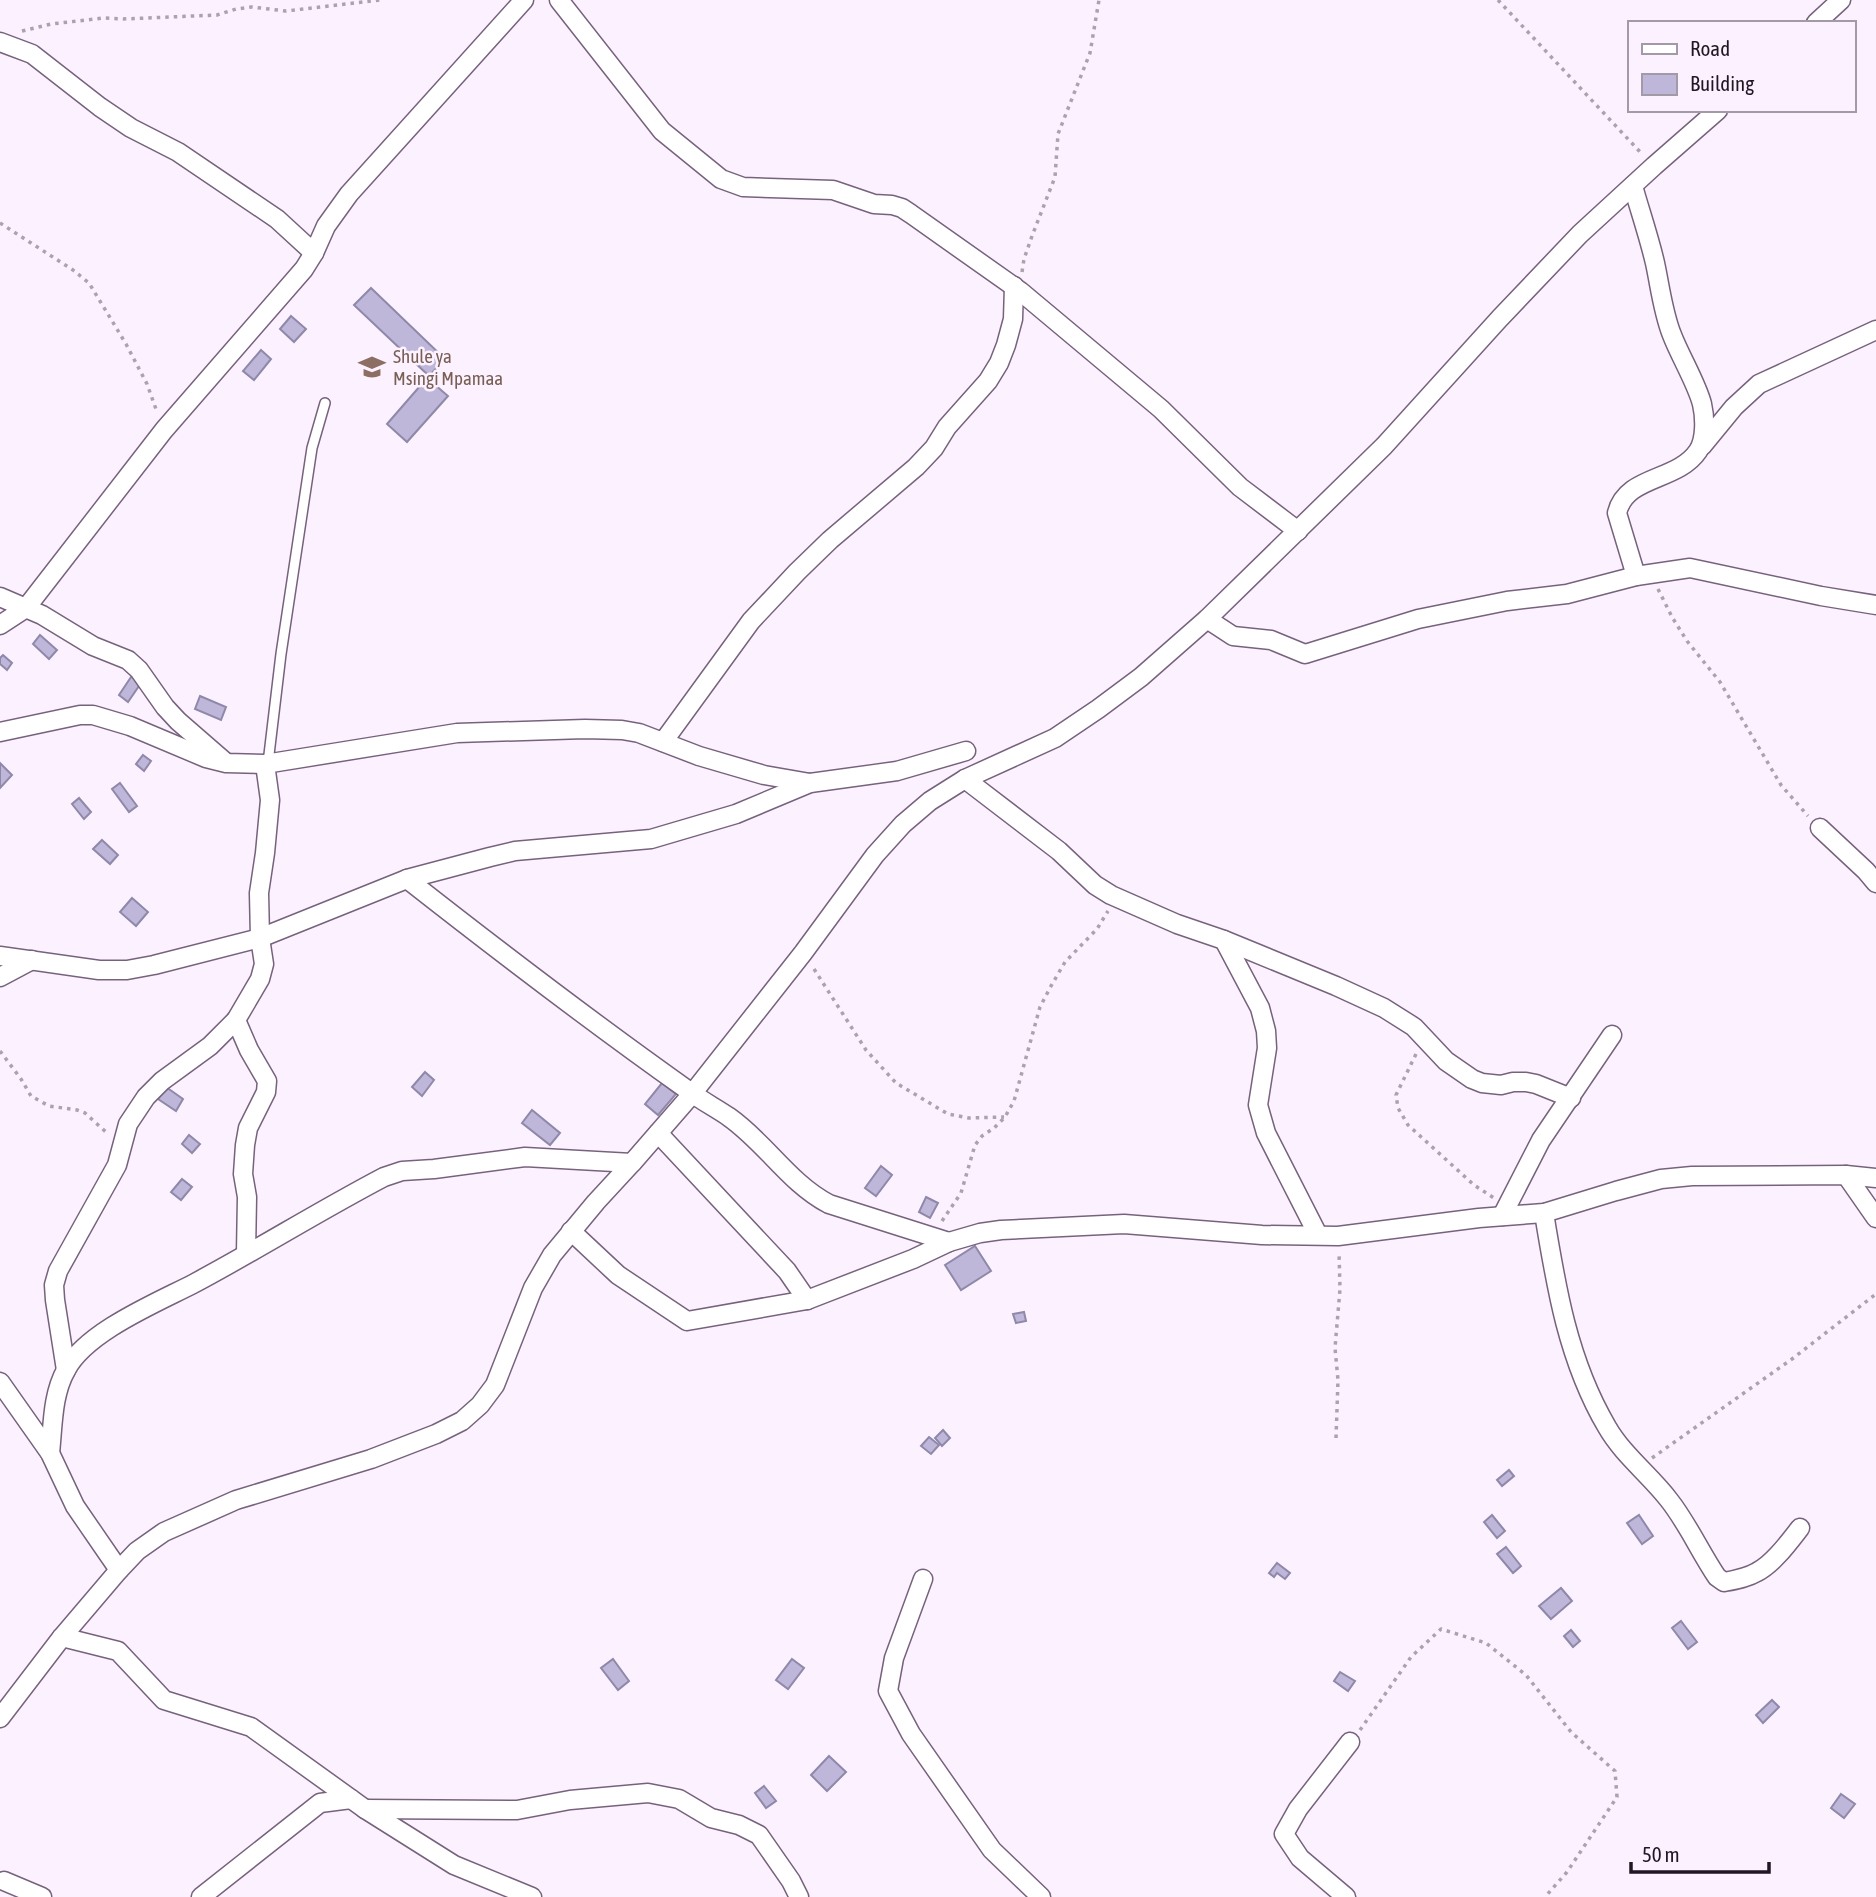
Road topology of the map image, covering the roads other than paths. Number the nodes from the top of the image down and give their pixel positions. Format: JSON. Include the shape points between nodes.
{"nodes":[{"id":1,"x":524,"y":0,"type":"edge"},
{"id":2,"x":559,"y":0,"type":"edge"},
{"id":3,"x":1841,"y":0,"type":"edge"},
{"id":4,"x":1817,"y":21,"type":"edge"},
{"id":5,"x":6,"y":38,"type":"edge"},
{"id":6,"x":1716,"y":112,"type":"edge"},
{"id":7,"x":1633,"y":186,"type":"junction"},
{"id":8,"x":314,"y":253,"type":"junction"},
{"id":9,"x":1017,"y":288,"type":"junction"},
{"id":10,"x":1876,"y":330,"type":"edge"},
{"id":11,"x":325,"y":403,"type":"dead end"},
{"id":12,"x":1701,"y":447,"type":"junction"},
{"id":13,"x":1298,"y":531,"type":"junction"},
{"id":14,"x":1644,"y":575,"type":"junction"},
{"id":15,"x":0,"y":597,"type":"edge"},
{"id":16,"x":1876,"y":605,"type":"edge"},
{"id":17,"x":26,"y":608,"type":"junction"},
{"id":18,"x":1207,"y":619,"type":"junction"},
{"id":19,"x":0,"y":625,"type":"edge"},
{"id":20,"x":0,"y":732,"type":"edge"},
{"id":21,"x":663,"y":742,"type":"junction"},
{"id":22,"x":965,"y":751,"type":"dead end"},
{"id":23,"x":226,"y":763,"type":"junction"},
{"id":24,"x":266,"y":763,"type":"junction"},
{"id":25,"x":965,"y":779,"type":"junction"},
{"id":26,"x":810,"y":783,"type":"junction"},
{"id":27,"x":1820,"y":828,"type":"road end"},
{"id":28,"x":407,"y":879,"type":"junction"},
{"id":29,"x":1876,"y":883,"type":"edge"},
{"id":30,"x":260,"y":938,"type":"junction"},
{"id":31,"x":1224,"y":940,"type":"junction"},
{"id":32,"x":0,"y":956,"type":"edge"},
{"id":33,"x":32,"y":960,"type":"junction"},
{"id":34,"x":0,"y":977,"type":"edge"},
{"id":35,"x":236,"y":1020,"type":"junction"},
{"id":36,"x":1612,"y":1035,"type":"dead end"},
{"id":37,"x":692,"y":1094,"type":"junction"},
{"id":38,"x":1571,"y":1098,"type":"junction"},
{"id":39,"x":658,"y":1133,"type":"junction"},
{"id":40,"x":632,"y":1163,"type":"junction"},
{"id":41,"x":1846,"y":1175,"type":"junction"},
{"id":42,"x":1876,"y":1178,"type":"edge"},
{"id":43,"x":1504,"y":1211,"type":"junction"},
{"id":44,"x":1544,"y":1213,"type":"junction"},
{"id":45,"x":1876,"y":1218,"type":"edge"},
{"id":46,"x":571,"y":1231,"type":"junction"},
{"id":47,"x":1318,"y":1235,"type":"junction"},
{"id":48,"x":941,"y":1239,"type":"junction"},
{"id":49,"x":246,"y":1253,"type":"junction"},
{"id":50,"x":807,"y":1300,"type":"junction"},
{"id":51,"x":66,"y":1370,"type":"junction"},
{"id":52,"x":0,"y":1382,"type":"edge"},
{"id":53,"x":50,"y":1453,"type":"junction"},
{"id":54,"x":1800,"y":1528,"type":"dead end"},
{"id":55,"x":119,"y":1570,"type":"junction"},
{"id":56,"x":923,"y":1579,"type":"dead end"},
{"id":57,"x":62,"y":1637,"type":"junction"},
{"id":58,"x":0,"y":1718,"type":"edge"},
{"id":59,"x":1350,"y":1742,"type":"road end"},
{"id":60,"x":358,"y":1804,"type":"junction"},
{"id":61,"x":5,"y":1884,"type":"edge"},
{"id":62,"x":42,"y":1897,"type":"edge"},
{"id":63,"x":201,"y":1897,"type":"edge"},
{"id":64,"x":532,"y":1897,"type":"edge"},
{"id":65,"x":799,"y":1897,"type":"edge"},
{"id":66,"x":1041,"y":1897,"type":"edge"},
{"id":67,"x":1346,"y":1897,"type":"edge"}],
"edges":[{"from":1,"to":8,"type":"street","via":[[349,194]]},
{"from":2,"to":9,"type":"street","via":[[662,131],[720,179],[743,187],[833,190],[902,208]]},
{"from":3,"to":4,"type":"street"},
{"from":5,"to":8,"type":"street","via":[[131,128],[178,152],[277,219]]},
{"from":6,"to":7,"type":"street"},
{"from":7,"to":12,"type":"street","via":[[1671,333],[1702,402]]},
{"from":7,"to":13,"type":"street","via":[[1580,234],[1384,446]]},
{"from":8,"to":17,"type":"street","via":[[164,430]]},
{"from":9,"to":13,"type":"street","via":[[1161,409],[1240,487]]},
{"from":9,"to":21,"type":"street","via":[[1006,345],[988,381],[916,467],[830,540],[751,621]]},
{"from":10,"to":12,"type":"street","via":[[1759,384]]},
{"from":11,"to":24,"type":"lane","via":[[313,448]]},
{"from":12,"to":14,"type":"street","via":[[1680,468],[1636,487],[1620,503],[1617,513]]},
{"from":13,"to":18,"type":"street"},
{"from":14,"to":16,"type":"street","via":[[1690,568]]},
{"from":14,"to":18,"type":"street","via":[[1567,594],[1418,618],[1305,654],[1271,640],[1233,636]]},
{"from":15,"to":17,"type":"street"},
{"from":17,"to":19,"type":"street"},
{"from":17,"to":23,"type":"street","via":[[128,660],[165,707]]},
{"from":18,"to":25,"type":"street","via":[[1141,677],[1055,738]]},
{"from":20,"to":23,"type":"street","via":[[93,715]]},
{"from":21,"to":24,"type":"street","via":[[622,730],[457,733]]},
{"from":21,"to":26,"type":"street","via":[[764,775]]},
{"from":22,"to":26,"type":"street","via":[[897,772]]},
{"from":23,"to":24,"type":"street"},
{"from":24,"to":30,"type":"street","via":[[270,800],[259,892]]},
{"from":25,"to":31,"type":"street","via":[[1111,895]]},
{"from":25,"to":37,"type":"street","via":[[930,801],[875,855]]},
{"from":26,"to":28,"type":"street","via":[[736,814],[651,839],[515,851]]},
{"from":27,"to":29,"type":"street"},
{"from":28,"to":30,"type":"street"},
{"from":28,"to":37,"type":"street"},
{"from":30,"to":33,"type":"street","via":[[127,970],[99,971]]},
{"from":30,"to":35,"type":"street","via":[[264,964],[260,979]]},
{"from":31,"to":38,"type":"street","via":[[1366,1000],[1414,1027],[1446,1061],[1472,1079],[1501,1085],[1526,1082]]},
{"from":31,"to":47,"type":"street","via":[[1260,1008],[1266,1031],[1258,1105],[1266,1133]]},
{"from":32,"to":33,"type":"street"},
{"from":33,"to":34,"type":"street"},
{"from":35,"to":49,"type":"street","via":[[267,1081],[245,1145]]},
{"from":35,"to":51,"type":"street","via":[[210,1046],[162,1080],[128,1124],[117,1165],[54,1285]]},
{"from":36,"to":38,"type":"street"},
{"from":37,"to":39,"type":"street"},
{"from":37,"to":48,"type":"street","via":[[753,1135],[814,1197]]},
{"from":38,"to":43,"type":"street","via":[[1541,1140]]},
{"from":39,"to":40,"type":"street"},
{"from":39,"to":50,"type":"street","via":[[787,1271]]},
{"from":40,"to":46,"type":"street"},
{"from":40,"to":49,"type":"street","via":[[525,1157],[402,1171]]},
{"from":41,"to":42,"type":"street"},
{"from":41,"to":44,"type":"street","via":[[1661,1179]]},
{"from":41,"to":45,"type":"street"},
{"from":43,"to":44,"type":"street"},
{"from":43,"to":47,"type":"street","via":[[1338,1236]]},
{"from":44,"to":54,"type":"street","via":[[1563,1318],[1580,1371],[1607,1427],[1668,1498],[1717,1577],[1724,1582],[1758,1572]]},
{"from":46,"to":50,"type":"street","via":[[618,1275],[687,1321]]},
{"from":46,"to":55,"type":"street","via":[[533,1288],[495,1385],[462,1421],[371,1459],[236,1500],[164,1532]]},
{"from":47,"to":48,"type":"street","via":[[1124,1224],[1020,1228]]},
{"from":48,"to":50,"type":"street","via":[[913,1259]]},
{"from":49,"to":51,"type":"street","via":[[115,1326],[76,1355]]},
{"from":51,"to":53,"type":"street","via":[[57,1392]]},
{"from":52,"to":53,"type":"street"},
{"from":53,"to":55,"type":"street","via":[[75,1506]]},
{"from":55,"to":57,"type":"street"},
{"from":56,"to":66,"type":"street","via":[[894,1658],[888,1691],[911,1734],[992,1850]]},
{"from":57,"to":58,"type":"street"},
{"from":57,"to":60,"type":"street","via":[[118,1651],[164,1700],[251,1727]]},
{"from":59,"to":67,"type":"street","via":[[1284,1834],[1300,1858]]},
{"from":60,"to":63,"type":"street","via":[[320,1803]]},
{"from":60,"to":64,"type":"street","via":[[454,1865]]},
{"from":60,"to":65,"type":"street","via":[[517,1810],[648,1793],[679,1799],[711,1818],[760,1835]]},
{"from":61,"to":62,"type":"street"}]}
